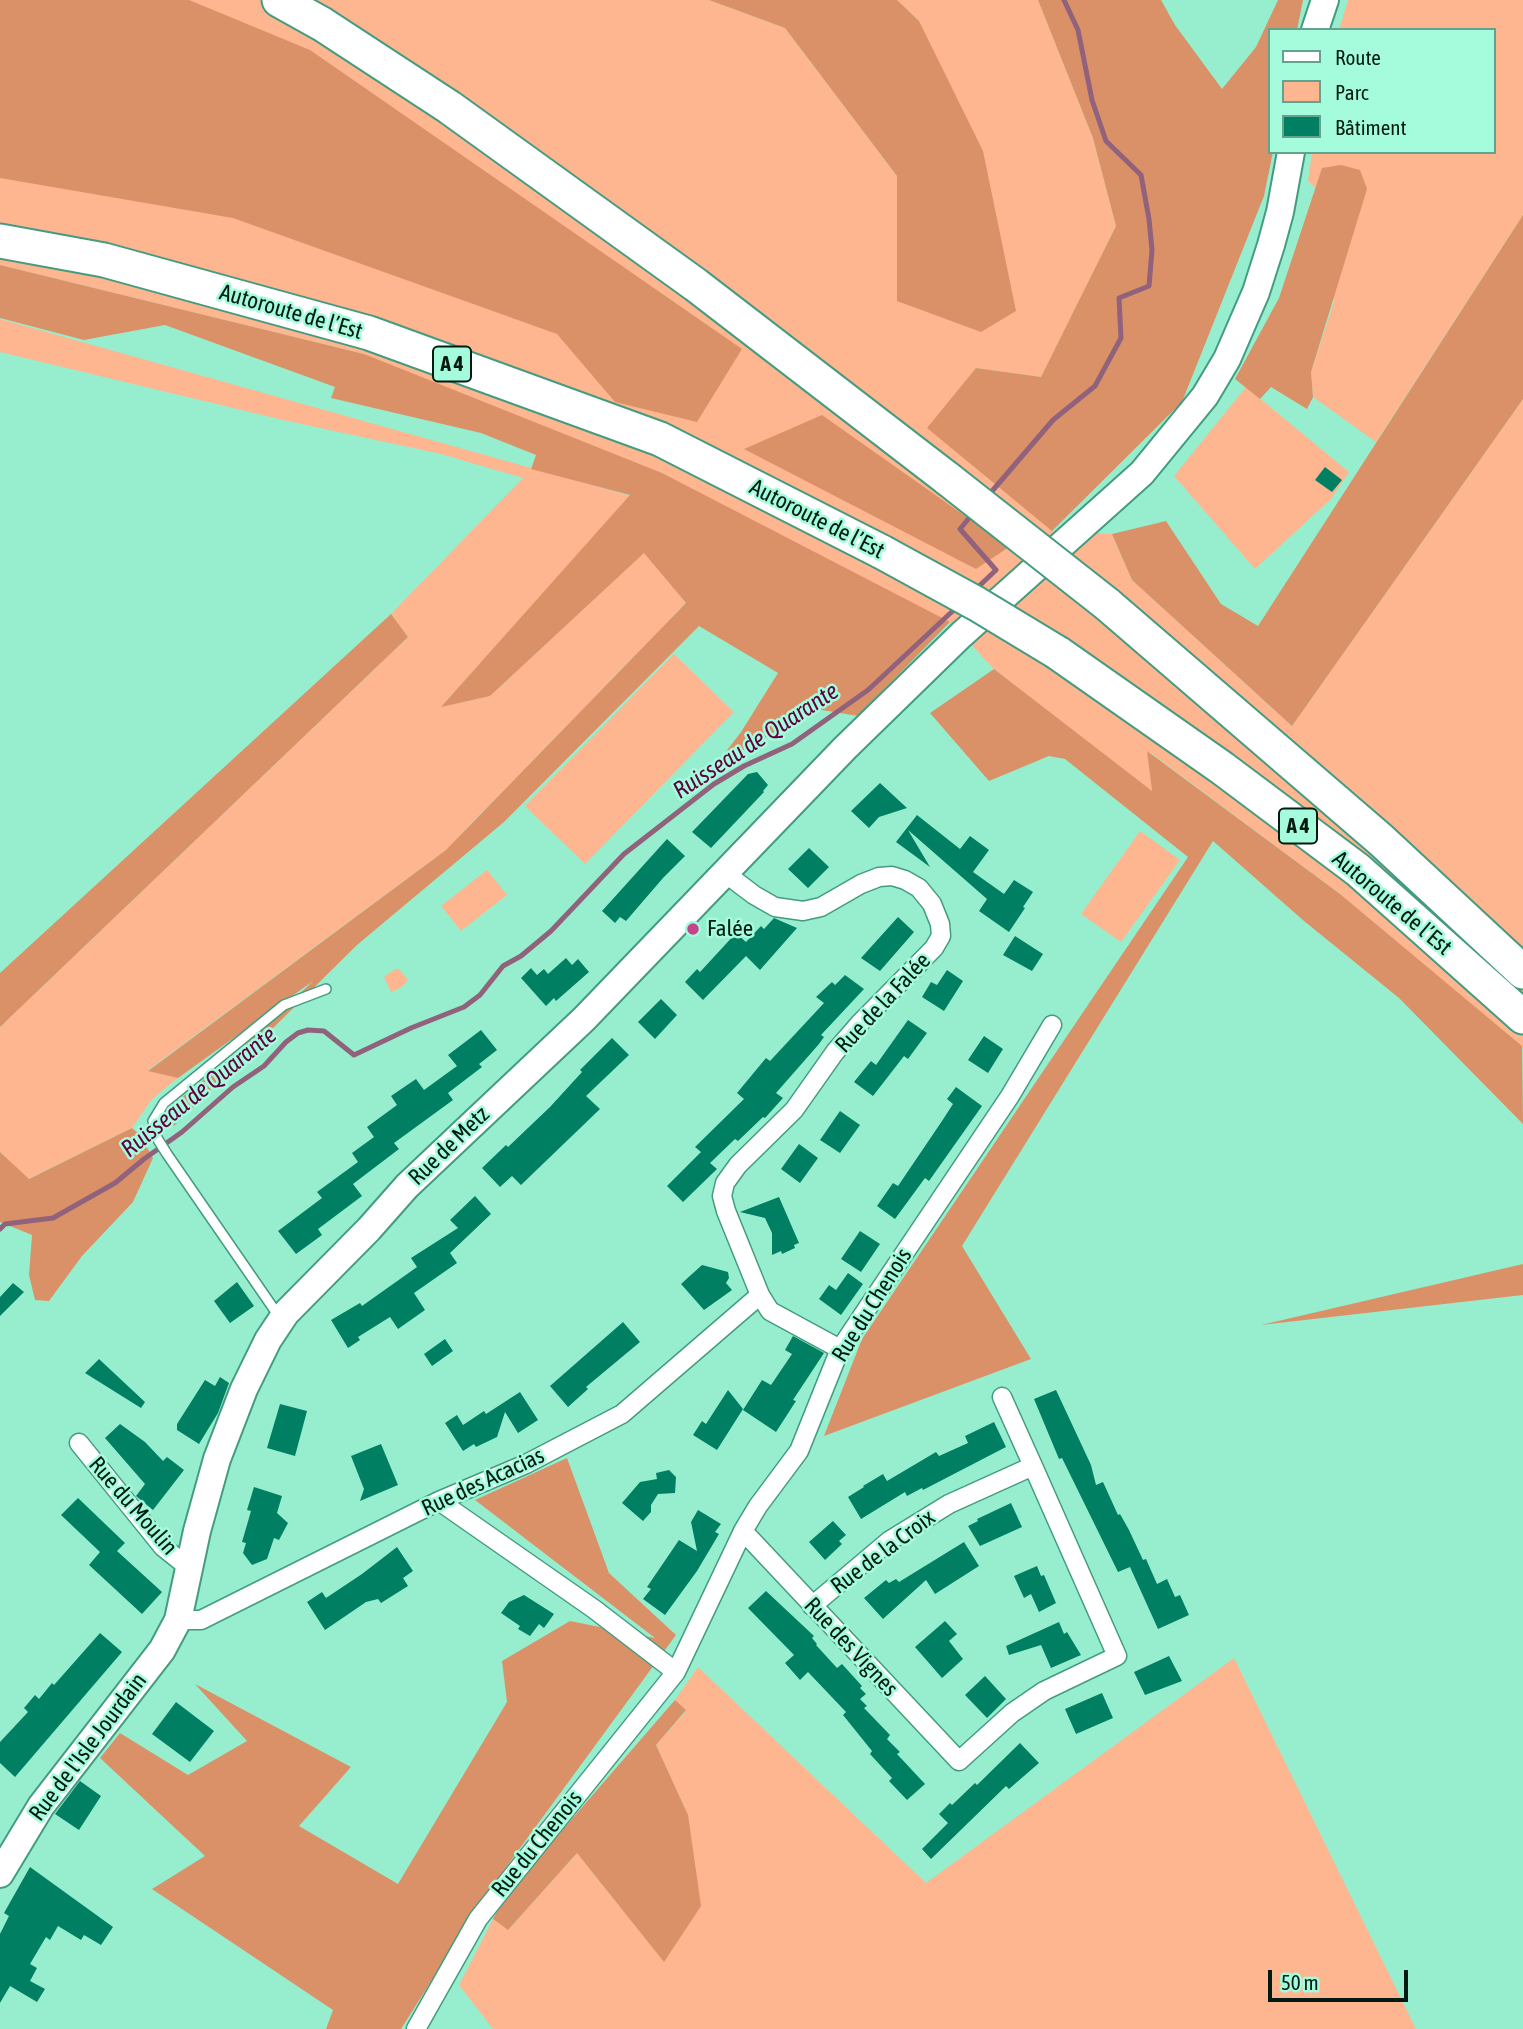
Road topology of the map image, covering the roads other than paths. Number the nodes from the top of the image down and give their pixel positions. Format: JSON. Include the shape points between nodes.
{"nodes":[{"id":1,"x":279,"y":0,"type":"edge"},
{"id":2,"x":1325,"y":0,"type":"edge"},
{"id":3,"x":1316,"y":28,"type":"edge"},
{"id":4,"x":1291,"y":154,"type":"edge"},
{"id":5,"x":0,"y":241,"type":"edge"},
{"id":6,"x":724,"y":873,"type":"junction"},
{"id":7,"x":1523,"y":972,"type":"edge"},
{"id":8,"x":326,"y":989,"type":"dead end"},
{"id":9,"x":1523,"y":1017,"type":"edge"},
{"id":10,"x":1052,"y":1025,"type":"dead end"},
{"id":11,"x":760,"y":1295,"type":"junction"},
{"id":12,"x":281,"y":1320,"type":"junction"},
{"id":13,"x":840,"y":1349,"type":"junction"},
{"id":14,"x":1002,"y":1397,"type":"dead end"},
{"id":15,"x":79,"y":1443,"type":"dead end"},
{"id":16,"x":1033,"y":1466,"type":"junction"},
{"id":17,"x":439,"y":1501,"type":"junction"},
{"id":18,"x":743,"y":1531,"type":"junction"},
{"id":19,"x":188,"y":1567,"type":"junction"},
{"id":20,"x":812,"y":1606,"type":"junction"},
{"id":21,"x":178,"y":1620,"type":"junction"},
{"id":22,"x":676,"y":1672,"type":"junction"},
{"id":23,"x":0,"y":1874,"type":"edge"},
{"id":24,"x":416,"y":2029,"type":"edge"}],
"edges":[{"from":1,"to":7,"type":"highway","name":"Autoroute de l’Est","number":"A 4","bridge":true,"via":[[483,131],[696,285],[948,479],[1107,604],[1381,840]]},
{"from":2,"to":3,"type":"main road"},
{"from":4,"to":6,"type":"main road","name":"Rue de Metz","via":[[1280,212],[1256,292],[1205,396],[1142,472],[961,635]]},
{"from":5,"to":9,"type":"highway","name":"Autoroute de l’Est","number":"A 4","bridge":true,"via":[[104,260],[369,333],[660,439],[882,552],[1058,653],[1222,768],[1357,870]]},
{"from":6,"to":11,"type":"street","name":"Rue de la Falée","via":[[775,907],[803,911],[821,907],[870,880],[892,876],[919,888],[940,924],[941,936],[934,948],[861,1021],[794,1110],[724,1183],[726,1211]]},
{"from":6,"to":12,"type":"main road","name":"Rue de Metz","via":[[584,1019],[407,1186]]},
{"from":8,"to":12,"type":"lane","via":[[284,1005],[164,1102],[153,1121],[167,1154]]},
{"from":10,"to":13,"type":"street","name":"Rue du Chenois","via":[[1010,1096]]},
{"from":11,"to":13,"type":"street","via":[[770,1311]]},
{"from":11,"to":17,"type":"street","name":"Rue des Acacias","via":[[622,1414],[526,1464]]},
{"from":12,"to":19,"type":"main road","name":"Rue de Metz","via":[[244,1389],[216,1459]]},
{"from":13,"to":18,"type":"street","name":"Rue du Chenois","via":[[799,1451]]},
{"from":14,"to":16,"type":"street"},
{"from":15,"to":19,"type":"street","name":"Rue du Moulin","via":[[163,1547]]},
{"from":16,"to":20,"type":"street","name":"Rue de la Croix","via":[[948,1504],[889,1541]]},
{"from":16,"to":20,"type":"street","name":"Rue des Vignes","via":[[1117,1657],[1044,1691],[959,1761]]},
{"from":17,"to":21,"type":"street","name":"Rue des Acacias","via":[[201,1620]]},
{"from":17,"to":22,"type":"street"},
{"from":18,"to":20,"type":"street","name":"Rue des Vignes"},
{"from":18,"to":22,"type":"street","name":"Rue du Chenois"},
{"from":19,"to":21,"type":"main road","name":"Rue de Metz"},
{"from":21,"to":23,"type":"main road","name":"Rue de l'Isle Jourdain","via":[[162,1650],[41,1806]]},
{"from":22,"to":24,"type":"street","name":"Rue du Chenois","via":[[478,1919]]}]}
